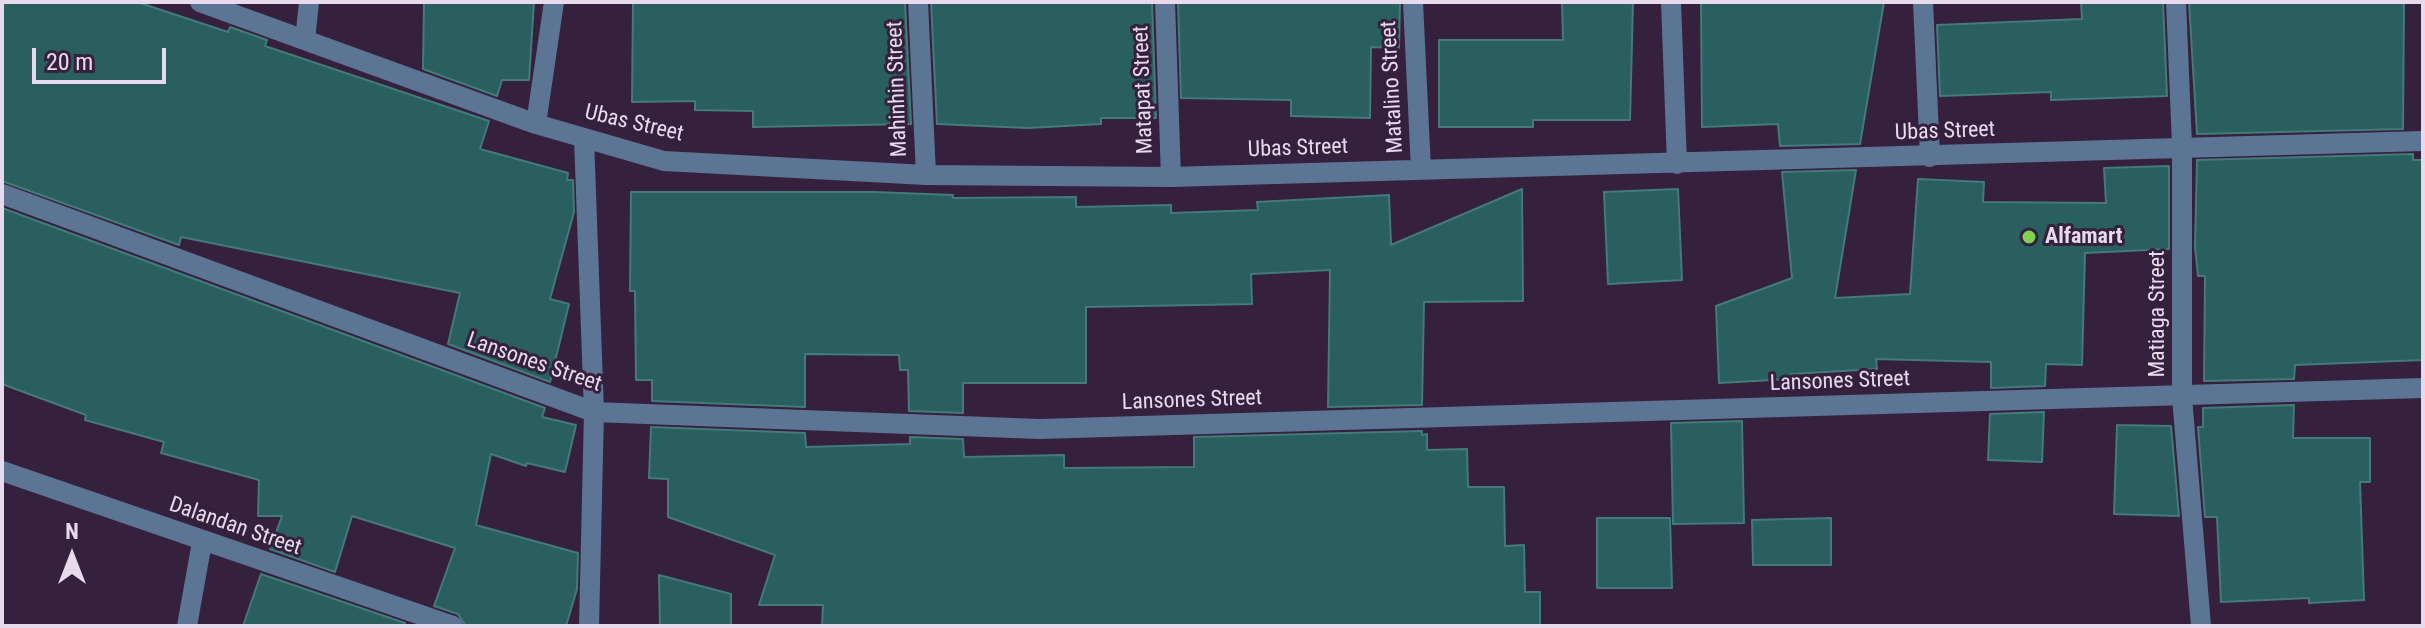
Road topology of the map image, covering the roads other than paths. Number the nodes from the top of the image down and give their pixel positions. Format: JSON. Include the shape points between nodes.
{"nodes":[{"id":1,"x":200,"y":2,"type":"edge"},
{"id":2,"x":309,"y":2,"type":"edge"},
{"id":3,"x":554,"y":2,"type":"edge"},
{"id":4,"x":918,"y":2,"type":"edge"},
{"id":5,"x":1165,"y":2,"type":"edge"},
{"id":6,"x":1413,"y":2,"type":"edge"},
{"id":7,"x":1671,"y":2,"type":"edge"},
{"id":8,"x":1923,"y":2,"type":"edge"},
{"id":9,"x":2176,"y":2,"type":"edge"},
{"id":10,"x":305,"y":40,"type":"junction"},
{"id":11,"x":536,"y":124,"type":"junction"},
{"id":12,"x":584,"y":138,"type":"junction"},
{"id":13,"x":2423,"y":141,"type":"edge"},
{"id":14,"x":2182,"y":145,"type":"junction"},
{"id":15,"x":1930,"y":157,"type":"junction"},
{"id":16,"x":1677,"y":164,"type":"junction"},
{"id":17,"x":1421,"y":170,"type":"junction"},
{"id":18,"x":926,"y":175,"type":"junction"},
{"id":19,"x":1171,"y":177,"type":"junction"},
{"id":20,"x":2,"y":194,"type":"edge"},
{"id":21,"x":2423,"y":388,"type":"edge"},
{"id":22,"x":2182,"y":397,"type":"junction"},
{"id":23,"x":594,"y":412,"type":"junction"},
{"id":24,"x":2,"y":471,"type":"edge"},
{"id":25,"x":202,"y":542,"type":"junction"},
{"id":26,"x":187,"y":626,"type":"edge"},
{"id":27,"x":453,"y":626,"type":"edge"},
{"id":28,"x":589,"y":626,"type":"edge"},
{"id":29,"x":2201,"y":626,"type":"edge"}],
"edges":[{"from":1,"to":10,"type":"street","name":"Ubas Street"},
{"from":2,"to":10,"type":"street"},
{"from":3,"to":11,"type":"street"},
{"from":4,"to":18,"type":"street","name":"Mahinhin Street"},
{"from":5,"to":19,"type":"street","name":"Matapat Street"},
{"from":6,"to":17,"type":"street","name":"Matalino Street"},
{"from":7,"to":16,"type":"street"},
{"from":8,"to":15,"type":"street"},
{"from":9,"to":14,"type":"street","name":"Matiaga Street"},
{"from":10,"to":11,"type":"street","name":"Ubas Street"},
{"from":11,"to":12,"type":"street","name":"Ubas Street"},
{"from":12,"to":18,"type":"street","name":"Ubas Street","via":[[664,161]]},
{"from":12,"to":23,"type":"street"},
{"from":13,"to":14,"type":"street","name":"Ubas Street"},
{"from":14,"to":15,"type":"street","name":"Ubas Street"},
{"from":14,"to":22,"type":"street","name":"Matiaga Street"},
{"from":15,"to":16,"type":"street","name":"Ubas Street"},
{"from":16,"to":17,"type":"street","name":"Ubas Street"},
{"from":17,"to":19,"type":"street","name":"Ubas Street"},
{"from":18,"to":19,"type":"street","name":"Ubas Street"},
{"from":20,"to":23,"type":"street","name":"Lansones Street"},
{"from":21,"to":22,"type":"street","name":"Lansones Street"},
{"from":22,"to":23,"type":"street","name":"Lansones Street","via":[[1039,429]]},
{"from":22,"to":29,"type":"street","name":"Matiaga Street"},
{"from":23,"to":28,"type":"street"},
{"from":24,"to":25,"type":"street","name":"Dalandan Street"},
{"from":25,"to":26,"type":"street"},
{"from":25,"to":27,"type":"street","name":"Dalandan Street"}]}
